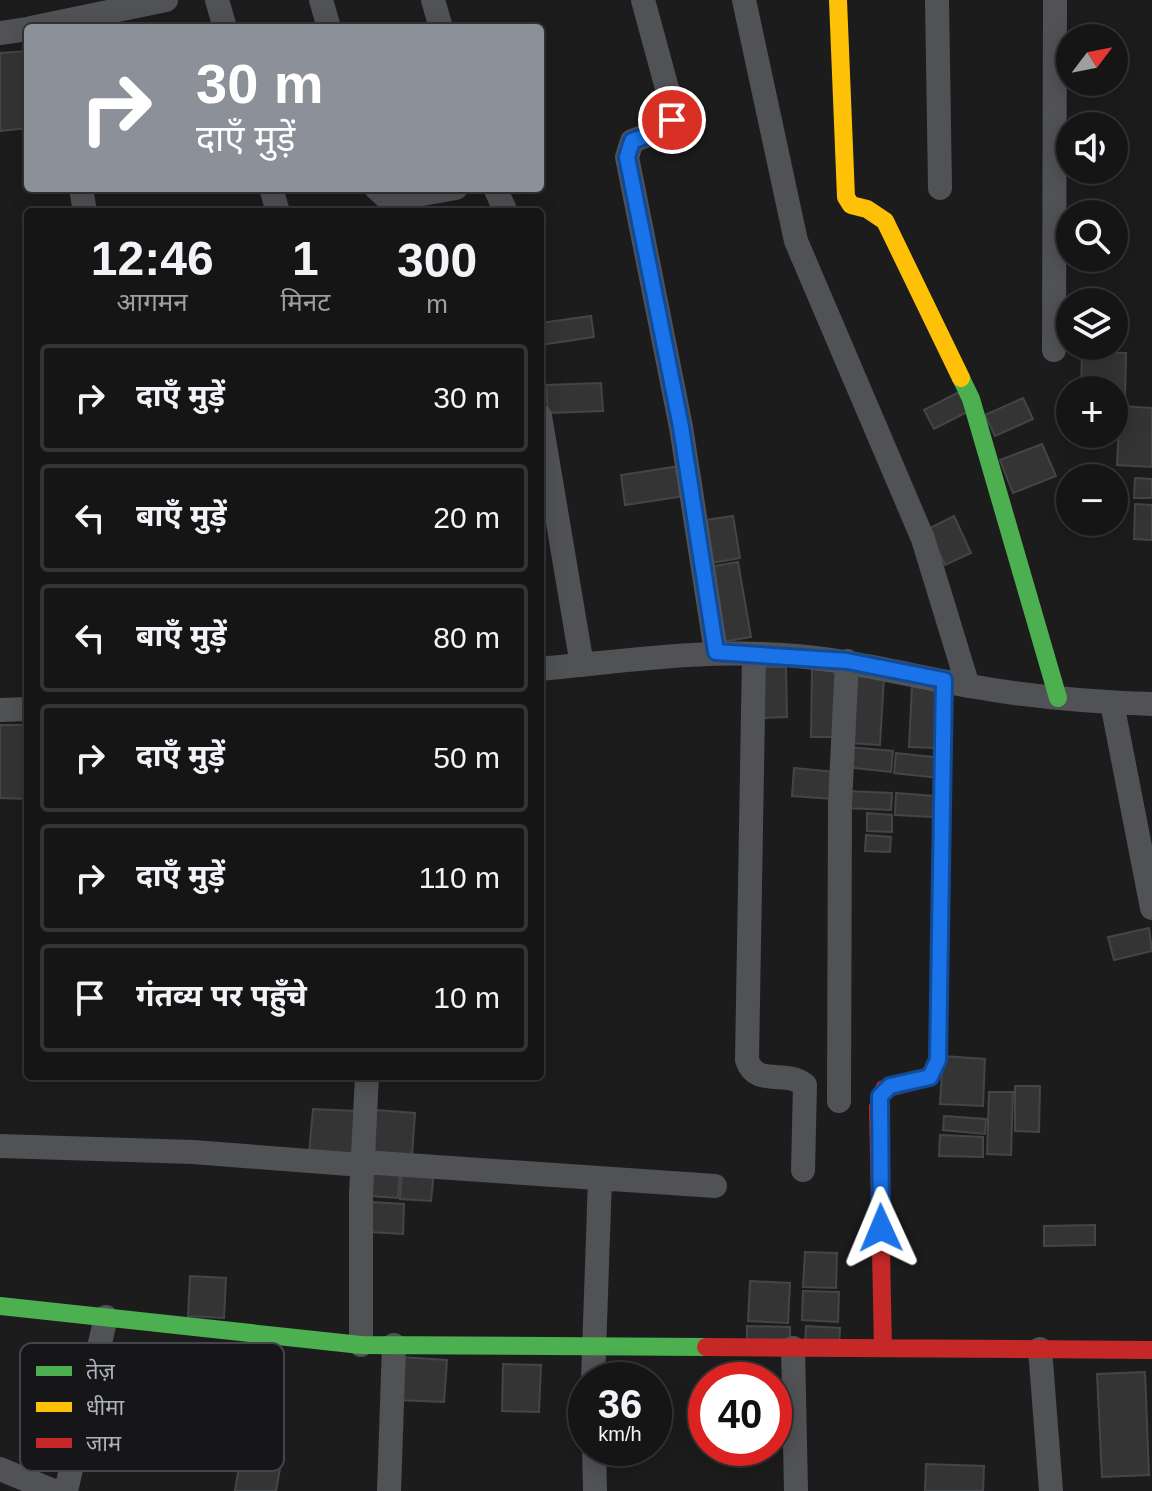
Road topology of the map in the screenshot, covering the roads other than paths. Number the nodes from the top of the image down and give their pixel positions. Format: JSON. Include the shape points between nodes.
{"nodes":[{"id":1,"x":166,"y":0,"type":"edge"},
{"id":2,"x":217,"y":0,"type":"edge"},
{"id":3,"x":321,"y":0,"type":"edge"},
{"id":4,"x":433,"y":0,"type":"edge"},
{"id":5,"x":643,"y":0,"type":"edge"},
{"id":6,"x":744,"y":0,"type":"edge"},
{"id":7,"x":838,"y":0,"type":"edge"},
{"id":8,"x":937,"y":0,"type":"edge"},
{"id":9,"x":1055,"y":0,"type":"edge"},
{"id":10,"x":68,"y":24,"type":"edge"},
{"id":11,"x":224,"y":24,"type":"edge"},
{"id":12,"x":328,"y":24,"type":"edge"},
{"id":13,"x":440,"y":24,"type":"edge"},
{"id":14,"x":24,"y":29,"type":"edge"},
{"id":15,"x":0,"y":33,"type":"edge"},
{"id":16,"x":940,"y":188,"type":"dead end"},
{"id":17,"x":380,"y":192,"type":"edge"},
{"id":18,"x":434,"y":192,"type":"edge"},
{"id":19,"x":1054,"y":350,"type":"dead end"},
{"id":20,"x":544,"y":440,"type":"edge"},
{"id":21,"x":716,"y":652,"type":"junction"},
{"id":22,"x":754,"y":654,"type":"junction"},
{"id":23,"x":847,"y":661,"type":"junction"},
{"id":24,"x":582,"y":665,"type":"junction"},
{"id":25,"x":544,"y":669,"type":"edge"},
{"id":26,"x":944,"y":680,"type":"junction"},
{"id":27,"x":968,"y":686,"type":"junction"},
{"id":28,"x":1058,"y":698,"type":"junction"},
{"id":29,"x":1112,"y":703,"type":"junction"},
{"id":30,"x":1152,"y":704,"type":"edge"},
{"id":31,"x":24,"y":709,"type":"edge"},
{"id":32,"x":0,"y":710,"type":"edge"},
{"id":33,"x":1152,"y":908,"type":"edge"},
{"id":34,"x":367,"y":1080,"type":"edge"},
{"id":35,"x":839,"y":1101,"type":"dead end"},
{"id":36,"x":0,"y":1146,"type":"edge"},
{"id":37,"x":362,"y":1164,"type":"junction"},
{"id":38,"x":803,"y":1170,"type":"dead end"},
{"id":39,"x":600,"y":1179,"type":"junction"},
{"id":40,"x":715,"y":1186,"type":"dead end"},
{"id":41,"x":0,"y":1306,"type":"edge"},
{"id":42,"x":106,"y":1317,"type":"junction"},
{"id":43,"x":100,"y":1343,"type":"edge"},
{"id":44,"x":361,"y":1345,"type":"junction"},
{"id":45,"x":394,"y":1345,"type":"junction"},
{"id":46,"x":593,"y":1347,"type":"junction"},
{"id":47,"x":793,"y":1348,"type":"junction"},
{"id":48,"x":883,"y":1348,"type":"junction"},
{"id":49,"x":1040,"y":1349,"type":"junction"},
{"id":50,"x":1152,"y":1350,"type":"edge"},
{"id":51,"x":593,"y":1362,"type":"edge"},
{"id":52,"x":594,"y":1466,"type":"edge"},
{"id":53,"x":0,"y":1469,"type":"edge"},
{"id":54,"x":71,"y":1471,"type":"edge"},
{"id":55,"x":54,"y":1491,"type":"edge"},
{"id":56,"x":66,"y":1491,"type":"edge"},
{"id":57,"x":389,"y":1491,"type":"edge"},
{"id":58,"x":595,"y":1491,"type":"edge"},
{"id":59,"x":796,"y":1491,"type":"edge"},
{"id":60,"x":1051,"y":1491,"type":"edge"}],
"edges":[{"from":1,"to":10,"type":"street"},
{"from":2,"to":11,"type":"street"},
{"from":3,"to":12,"type":"street"},
{"from":4,"to":13,"type":"street"},
{"from":5,"to":21,"type":"street","via":[[674,114],[665,129],[632,141],[627,157],[681,427]]},
{"from":6,"to":27,"type":"street","via":[[796,241],[923,539]]},
{"from":7,"to":28,"type":"street","via":[[846,197],[851,205],[885,221],[971,399]]},
{"from":8,"to":16,"type":"street"},
{"from":9,"to":19,"type":"street"},
{"from":14,"to":15,"type":"street"},
{"from":17,"to":18,"type":"street","via":[[389,200]]},
{"from":20,"to":24,"type":"street"},
{"from":21,"to":22,"type":"street"},
{"from":21,"to":24,"type":"street"},
{"from":22,"to":23,"type":"street"},
{"from":22,"to":38,"type":"street","via":[[747,1060],[757,1075],[805,1085]]},
{"from":23,"to":26,"type":"street"},
{"from":23,"to":35,"type":"street","via":[[840,804]]},
{"from":24,"to":25,"type":"street"},
{"from":26,"to":27,"type":"street"},
{"from":26,"to":48,"type":"street","via":[[938,1060],[930,1077],[884,1089],[878,1107]]},
{"from":27,"to":28,"type":"street"},
{"from":28,"to":29,"type":"street"},
{"from":29,"to":30,"type":"street"},
{"from":29,"to":33,"type":"street"},
{"from":31,"to":32,"type":"street"},
{"from":34,"to":37,"type":"street"},
{"from":36,"to":37,"type":"street"},
{"from":37,"to":39,"type":"street"},
{"from":37,"to":44,"type":"street"},
{"from":39,"to":40,"type":"street"},
{"from":39,"to":46,"type":"street"},
{"from":41,"to":42,"type":"street"},
{"from":42,"to":43,"type":"street"},
{"from":42,"to":44,"type":"street"},
{"from":44,"to":45,"type":"street"},
{"from":45,"to":46,"type":"street"},
{"from":45,"to":57,"type":"street"},
{"from":46,"to":47,"type":"street"},
{"from":46,"to":51,"type":"street"},
{"from":47,"to":48,"type":"street"},
{"from":47,"to":59,"type":"street"},
{"from":48,"to":49,"type":"street"},
{"from":49,"to":50,"type":"street"},
{"from":49,"to":60,"type":"street"},
{"from":52,"to":58,"type":"street"},
{"from":53,"to":55,"type":"street"},
{"from":54,"to":56,"type":"street"}]}
